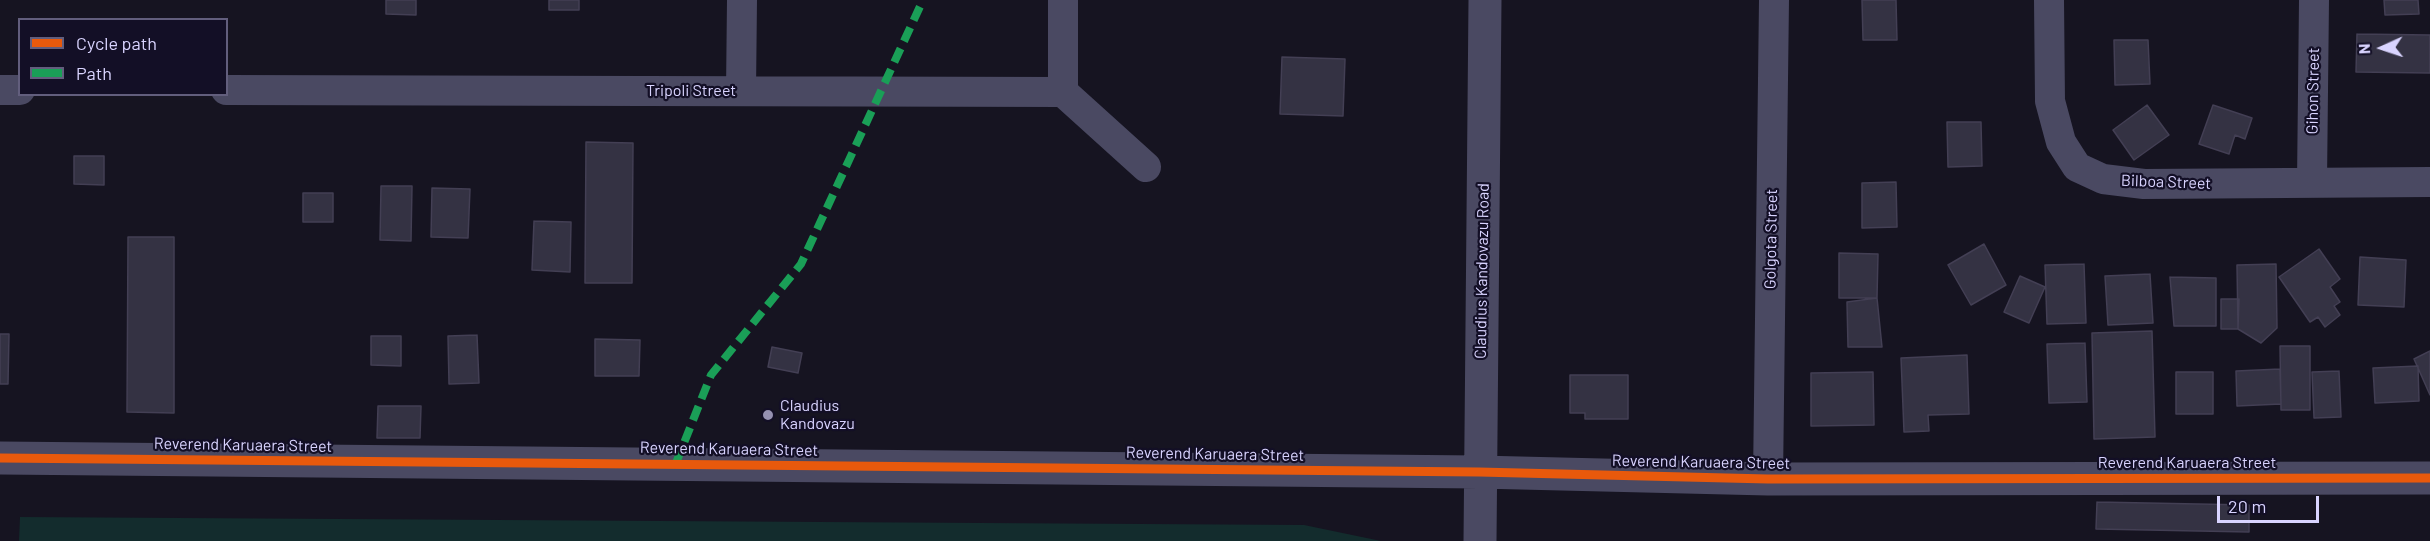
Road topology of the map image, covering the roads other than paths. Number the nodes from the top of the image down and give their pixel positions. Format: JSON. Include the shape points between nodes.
{"nodes":[{"id":1,"x":742,"y":0,"type":"edge"},
{"id":2,"x":1063,"y":0,"type":"edge"},
{"id":3,"x":1485,"y":0,"type":"edge"},
{"id":4,"x":1774,"y":0,"type":"edge"},
{"id":5,"x":2049,"y":0,"type":"edge"},
{"id":6,"x":2314,"y":0,"type":"edge"},
{"id":7,"x":0,"y":90,"type":"edge"},
{"id":8,"x":18,"y":90,"type":"edge"},
{"id":9,"x":228,"y":90,"type":"edge"},
{"id":10,"x":741,"y":91,"type":"junction"},
{"id":11,"x":1063,"y":92,"type":"junction"},
{"id":12,"x":1146,"y":167,"type":"dead end"},
{"id":13,"x":2312,"y":182,"type":"junction"},
{"id":14,"x":2430,"y":182,"type":"edge"},
{"id":15,"x":0,"y":458,"type":"edge"},
{"id":16,"x":1479,"y":472,"type":"junction"},
{"id":17,"x":2430,"y":478,"type":"edge"},
{"id":18,"x":1768,"y":479,"type":"junction"},
{"id":19,"x":1480,"y":541,"type":"edge"}],
"edges":[{"from":1,"to":10,"type":"street"},
{"from":2,"to":11,"type":"street"},
{"from":3,"to":16,"type":"street","name":"Claudius Kandovazu Road"},
{"from":4,"to":18,"type":"street","name":"Golgota Street"},
{"from":5,"to":13,"type":"street","name":"Bilboa Street","via":[[2050,101],[2061,142],[2077,167],[2103,179],[2144,184]]},
{"from":6,"to":13,"type":"street","name":"Gihon Street"},
{"from":7,"to":8,"type":"street"},
{"from":9,"to":10,"type":"street","name":"Tripoli Street"},
{"from":10,"to":11,"type":"street","name":"Tripoli Street"},
{"from":11,"to":12,"type":"street"},
{"from":13,"to":14,"type":"street","name":"Bilboa Street"},
{"from":15,"to":16,"type":"street","name":"Reverend Karuaera Street"},
{"from":16,"to":18,"type":"street","name":"Reverend Karuaera Street"},
{"from":16,"to":19,"type":"street","name":"Claudius Kandovazu Road"},
{"from":17,"to":18,"type":"street","name":"Reverend Karuaera Street"}]}
